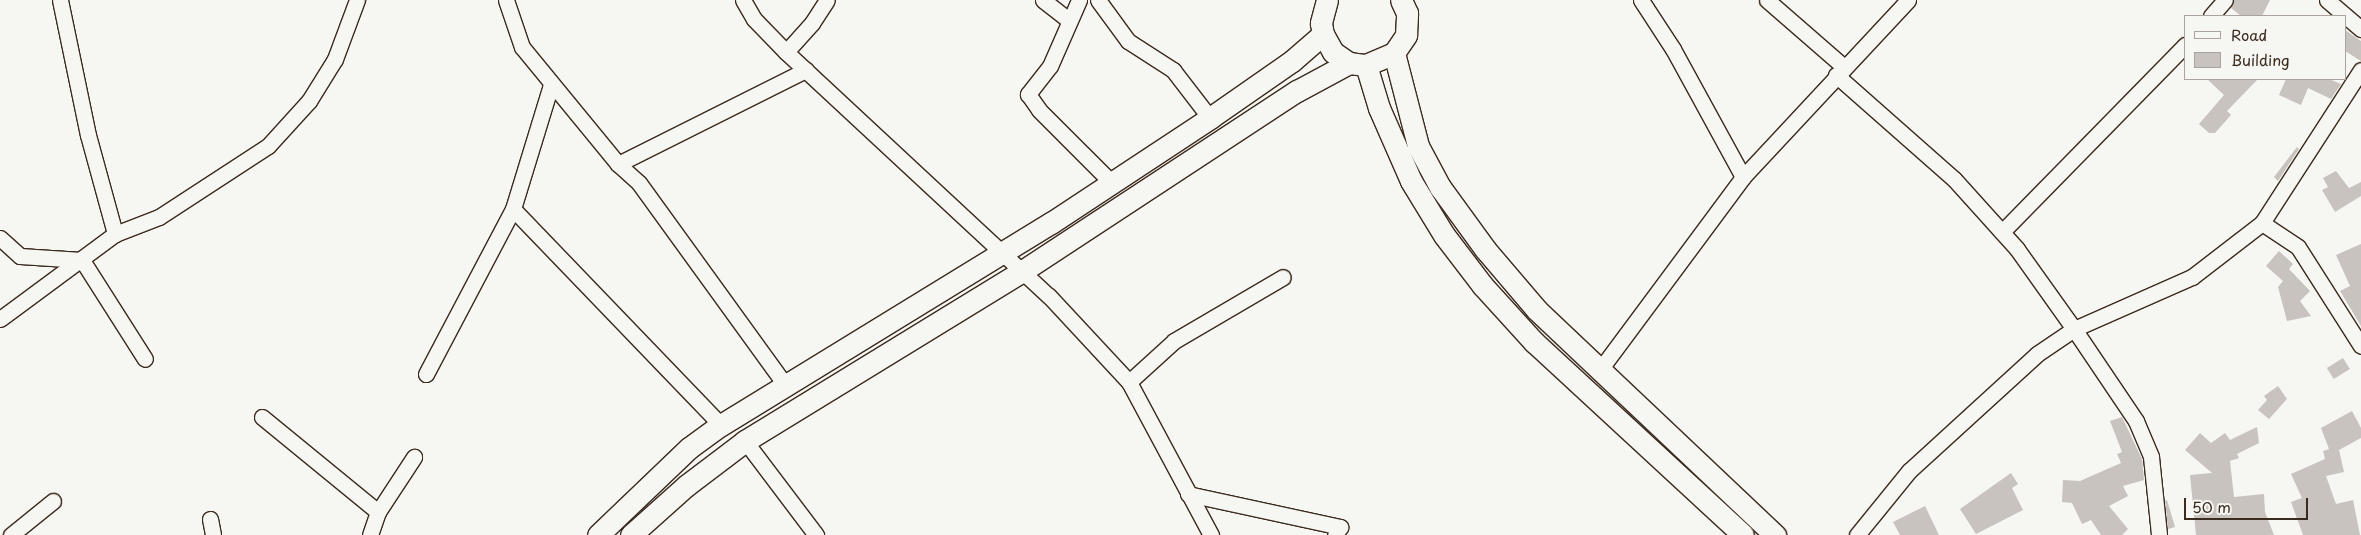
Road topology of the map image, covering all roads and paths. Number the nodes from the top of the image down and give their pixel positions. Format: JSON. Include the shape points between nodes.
{"nodes":[{"id":1,"x":60,"y":0,"type":"edge"},
{"id":2,"x":357,"y":0,"type":"edge"},
{"id":3,"x":506,"y":0,"type":"edge"},
{"id":4,"x":742,"y":0,"type":"edge"},
{"id":5,"x":827,"y":0,"type":"edge"},
{"id":6,"x":1043,"y":0,"type":"edge"},
{"id":7,"x":1079,"y":0,"type":"edge"},
{"id":8,"x":1098,"y":0,"type":"edge"},
{"id":9,"x":1327,"y":0,"type":"edge"},
{"id":10,"x":1641,"y":0,"type":"edge"},
{"id":11,"x":1767,"y":0,"type":"edge"},
{"id":12,"x":1908,"y":0,"type":"edge"},
{"id":13,"x":2225,"y":0,"type":"edge"},
{"id":14,"x":2327,"y":0,"type":"edge"},
{"id":15,"x":1407,"y":4,"type":"edge"},
{"id":16,"x":2212,"y":15,"type":"edge"},
{"id":17,"x":2345,"y":15,"type":"edge"},
{"id":18,"x":2346,"y":16,"type":"edge"},
{"id":19,"x":1069,"y":20,"type":"junction"},
{"id":20,"x":2361,"y":29,"type":"edge"},
{"id":21,"x":1323,"y":34,"type":"junction"},
{"id":22,"x":2184,"y":46,"type":"edge"},
{"id":23,"x":786,"y":52,"type":"junction"},
{"id":24,"x":1394,"y":53,"type":"junction"},
{"id":25,"x":1358,"y":64,"type":"junction"},
{"id":26,"x":806,"y":70,"type":"junction"},
{"id":27,"x":2361,"y":70,"type":"edge"},
{"id":28,"x":1840,"y":71,"type":"junction"},
{"id":29,"x":551,"y":85,"type":"junction"},
{"id":30,"x":1210,"y":118,"type":"junction"},
{"id":31,"x":618,"y":164,"type":"junction"},
{"id":32,"x":1743,"y":177,"type":"junction"},
{"id":33,"x":1111,"y":182,"type":"junction"},
{"id":34,"x":513,"y":209,"type":"junction"},
{"id":35,"x":2262,"y":223,"type":"junction"},
{"id":36,"x":2002,"y":232,"type":"junction"},
{"id":37,"x":115,"y":234,"type":"junction"},
{"id":38,"x":0,"y":238,"type":"edge"},
{"id":39,"x":1001,"y":252,"type":"junction"},
{"id":40,"x":82,"y":260,"type":"junction"},
{"id":41,"x":1021,"y":272,"type":"junction"},
{"id":42,"x":1283,"y":277,"type":"dead end"},
{"id":43,"x":0,"y":319,"type":"edge"},
{"id":44,"x":2074,"y":329,"type":"junction"},
{"id":45,"x":2361,"y":346,"type":"edge"},
{"id":46,"x":145,"y":359,"type":"dead end"},
{"id":47,"x":1599,"y":371,"type":"junction"},
{"id":48,"x":426,"y":374,"type":"dead end"},
{"id":49,"x":1129,"y":382,"type":"junction"},
{"id":50,"x":785,"y":385,"type":"junction"},
{"id":51,"x":262,"y":417,"type":"dead end"},
{"id":52,"x":720,"y":425,"type":"junction"},
{"id":53,"x":745,"y":442,"type":"junction"},
{"id":54,"x":414,"y":457,"type":"dead end"},
{"id":55,"x":1188,"y":494,"type":"junction"},
{"id":56,"x":52,"y":501,"type":"dead end"},
{"id":57,"x":378,"y":512,"type":"junction"},
{"id":58,"x":210,"y":519,"type":"dead end"},
{"id":59,"x":11,"y":535,"type":"edge"},
{"id":60,"x":213,"y":535,"type":"edge"},
{"id":61,"x":370,"y":535,"type":"edge"},
{"id":62,"x":598,"y":535,"type":"edge"},
{"id":63,"x":632,"y":535,"type":"edge"},
{"id":64,"x":816,"y":535,"type":"edge"},
{"id":65,"x":1210,"y":535,"type":"edge"},
{"id":66,"x":1335,"y":535,"type":"edge"},
{"id":67,"x":1743,"y":535,"type":"edge"},
{"id":68,"x":1775,"y":535,"type":"edge"},
{"id":69,"x":1856,"y":535,"type":"edge"},
{"id":70,"x":2159,"y":535,"type":"edge"}],
"edges":[{"from":1,"to":37,"type":"street","via":[[88,135]]},
{"from":2,"to":37,"type":"street","via":[[335,59],[309,101],[268,146],[158,217]]},
{"from":3,"to":29,"type":"street","via":[[522,47]]},
{"from":4,"to":23,"type":"street","via":[[754,19]]},
{"from":5,"to":23,"type":"street","via":[[812,24]]},
{"from":6,"to":19,"type":"street"},
{"from":7,"to":19,"type":"street"},
{"from":8,"to":30,"type":"street","via":[[1128,41],[1173,70]]},
{"from":9,"to":21,"type":"main road","via":[[1321,23]]},
{"from":10,"to":32,"type":"street","via":[[1673,49]]},
{"from":11,"to":28,"type":"street"},
{"from":12,"to":28,"type":"street"},
{"from":13,"to":16,"type":"street"},
{"from":14,"to":17,"type":"street"},
{"from":15,"to":24,"type":"main road","via":[[1406,35]]},
{"from":18,"to":20,"type":"street"},
{"from":19,"to":33,"type":"street","via":[[1050,66],[1028,94]]},
{"from":21,"to":25,"type":"main road","via":[[1332,52]]},
{"from":21,"to":30,"type":"main road","via":[[1292,61]]},
{"from":22,"to":36,"type":"street"},
{"from":23,"to":26,"type":"street"},
{"from":24,"to":25,"type":"main road"},
{"from":24,"to":47,"type":"main road","via":[[1418,146],[1440,188],[1485,249],[1537,310]]},
{"from":25,"to":41,"type":"main road","via":[[1297,91]]},
{"from":25,"to":67,"type":"main road","via":[[1411,181],[1444,235],[1483,286],[1534,342]]},
{"from":26,"to":31,"type":"street"},
{"from":26,"to":39,"type":"street"},
{"from":27,"to":35,"type":"street"},
{"from":28,"to":32,"type":"street"},
{"from":28,"to":36,"type":"street"},
{"from":29,"to":31,"type":"street"},
{"from":29,"to":34,"type":"street"},
{"from":30,"to":33,"type":"main road"},
{"from":31,"to":50,"type":"street","via":[[638,183]]},
{"from":32,"to":47,"type":"street"},
{"from":33,"to":39,"type":"main road"},
{"from":34,"to":48,"type":"street"},
{"from":34,"to":52,"type":"street"},
{"from":35,"to":44,"type":"street","via":[[2192,277]]},
{"from":35,"to":45,"type":"street","via":[[2298,247]]},
{"from":36,"to":44,"type":"street"},
{"from":37,"to":40,"type":"street"},
{"from":38,"to":40,"type":"street","via":[[20,256]]},
{"from":39,"to":41,"type":"street"},
{"from":39,"to":50,"type":"main road"},
{"from":40,"to":43,"type":"street"},
{"from":40,"to":46,"type":"street"},
{"from":41,"to":49,"type":"street","via":[[1049,296]]},
{"from":41,"to":53,"type":"main road"},
{"from":42,"to":49,"type":"street","via":[[1174,341]]},
{"from":44,"to":69,"type":"street","via":[[2036,354],[1909,471]]},
{"from":44,"to":70,"type":"street","via":[[2136,421],[2151,457]]},
{"from":47,"to":68,"type":"main road"},
{"from":49,"to":55,"type":"street"},
{"from":50,"to":52,"type":"main road"},
{"from":51,"to":57,"type":"street"},
{"from":52,"to":62,"type":"main road","via":[[689,448]]},
{"from":53,"to":63,"type":"main road","via":[[687,485]]},
{"from":53,"to":64,"type":"street"},
{"from":54,"to":57,"type":"street"},
{"from":55,"to":65,"type":"street"},
{"from":55,"to":66,"type":"street","via":[[1340,527]]},
{"from":56,"to":59,"type":"street"},
{"from":57,"to":61,"type":"street"},
{"from":58,"to":60,"type":"street"}]}
